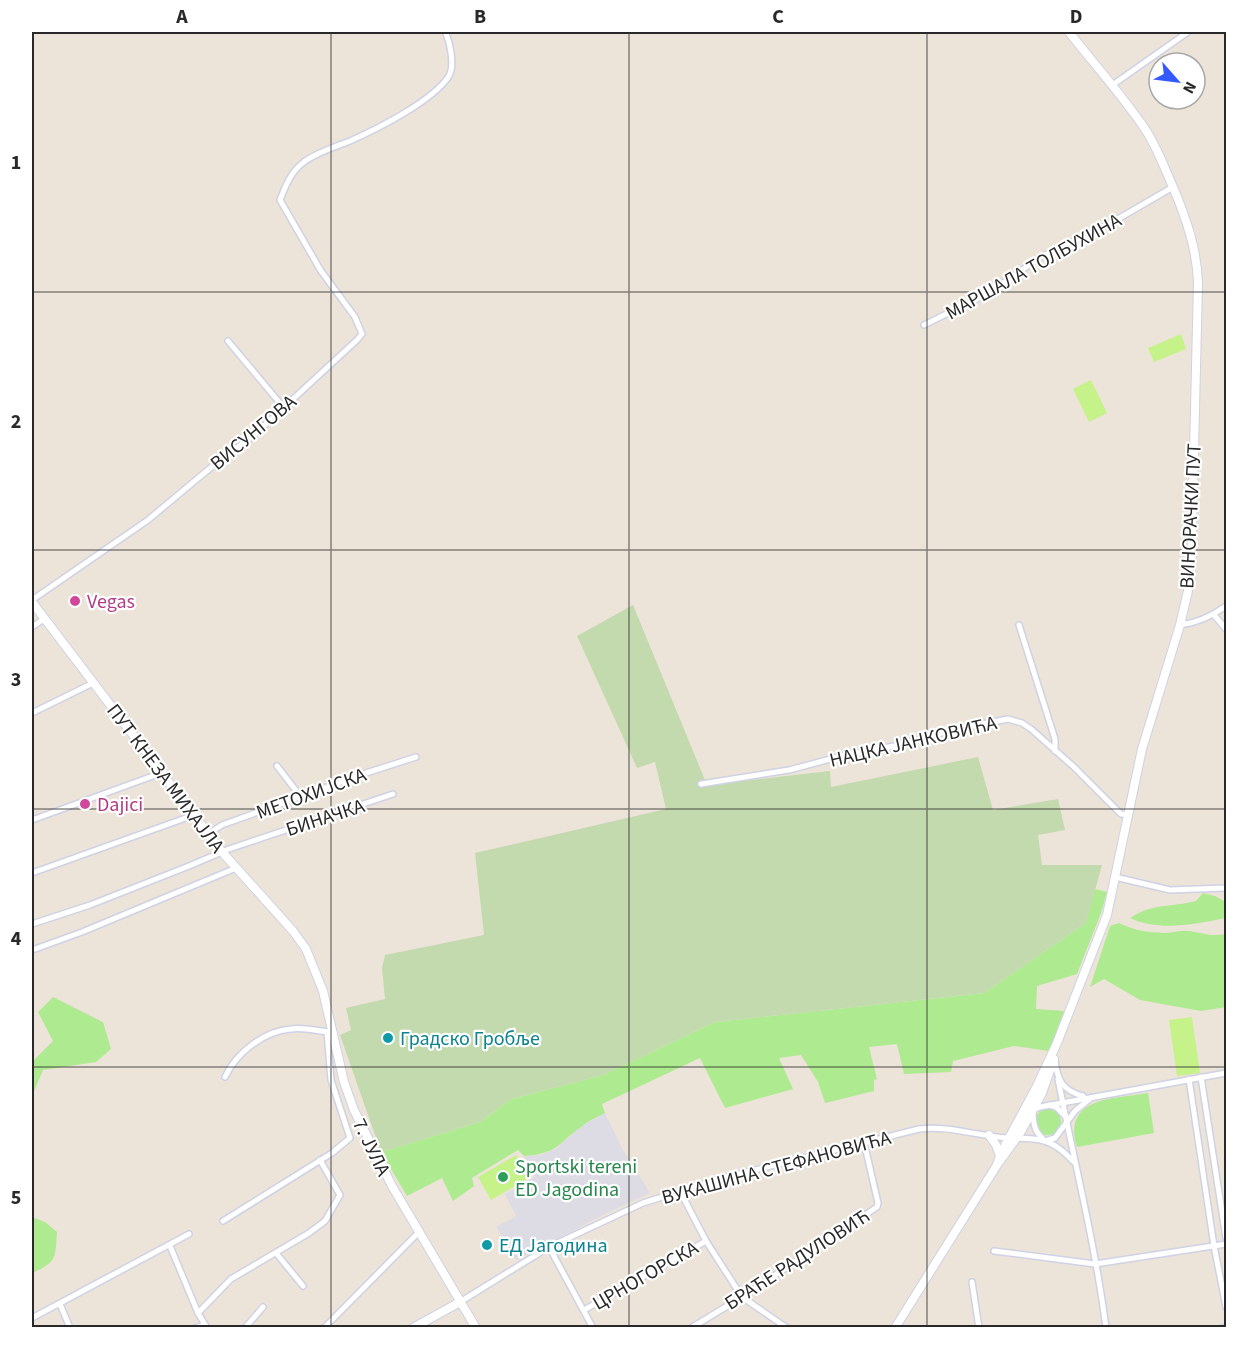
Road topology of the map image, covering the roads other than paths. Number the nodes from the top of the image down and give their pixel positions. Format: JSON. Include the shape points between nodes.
{"nodes":[{"id":1,"x":445,"y":32,"type":"edge"},
{"id":2,"x":1068,"y":32,"type":"edge"},
{"id":3,"x":1188,"y":32,"type":"edge"},
{"id":4,"x":1111,"y":86,"type":"junction"},
{"id":5,"x":1173,"y":187,"type":"junction"},
{"id":6,"x":924,"y":326,"type":"dead end"},
{"id":7,"x":228,"y":341,"type":"dead end"},
{"id":8,"x":284,"y":408,"type":"junction"},
{"id":9,"x":32,"y":601,"type":"edge"},
{"id":10,"x":1227,"y":606,"type":"edge"},
{"id":11,"x":1214,"y":615,"type":"junction"},
{"id":12,"x":44,"y":619,"type":"junction"},
{"id":13,"x":1019,"y":625,"type":"dead end"},
{"id":14,"x":1180,"y":625,"type":"junction"},
{"id":15,"x":32,"y":627,"type":"edge"},
{"id":16,"x":1227,"y":629,"type":"edge"},
{"id":17,"x":93,"y":683,"type":"junction"},
{"id":18,"x":32,"y":713,"type":"edge"},
{"id":19,"x":1055,"y":751,"type":"junction"},
{"id":20,"x":417,"y":757,"type":"dead end"},
{"id":21,"x":277,"y":765,"type":"dead end"},
{"id":22,"x":161,"y":773,"type":"junction"},
{"id":23,"x":701,"y":784,"type":"dead end"},
{"id":24,"x":393,"y":794,"type":"dead end"},
{"id":25,"x":301,"y":797,"type":"junction"},
{"id":26,"x":194,"y":815,"type":"junction"},
{"id":27,"x":1128,"y":815,"type":"junction"},
{"id":28,"x":32,"y":819,"type":"edge"},
{"id":29,"x":208,"y":834,"type":"junction"},
{"id":30,"x":222,"y":852,"type":"junction"},
{"id":31,"x":236,"y":868,"type":"junction"},
{"id":32,"x":32,"y":873,"type":"edge"},
{"id":33,"x":1115,"y":877,"type":"junction"},
{"id":34,"x":1227,"y":888,"type":"edge"},
{"id":35,"x":32,"y":924,"type":"edge"},
{"id":36,"x":35,"y":949,"type":"dead end"},
{"id":37,"x":306,"y":950,"type":"joint"},
{"id":38,"x":331,"y":1032,"type":"junction"},
{"id":39,"x":1057,"y":1043,"type":"junction"},
{"id":40,"x":1054,"y":1058,"type":"junction"},
{"id":41,"x":1227,"y":1073,"type":"edge"},
{"id":42,"x":225,"y":1077,"type":"dead end"},
{"id":43,"x":1201,"y":1077,"type":"junction"},
{"id":44,"x":1058,"y":1078,"type":"junction"},
{"id":45,"x":1189,"y":1079,"type":"junction"},
{"id":46,"x":1036,"y":1088,"type":"junction"},
{"id":47,"x":1095,"y":1095,"type":"junction"},
{"id":48,"x":1088,"y":1097,"type":"junction"},
{"id":49,"x":1062,"y":1101,"type":"junction"},
{"id":50,"x":1047,"y":1104,"type":"junction"},
{"id":51,"x":1033,"y":1110,"type":"junction"},
{"id":52,"x":1067,"y":1120,"type":"junction"},
{"id":53,"x":1018,"y":1121,"type":"junction"},
{"id":54,"x":989,"y":1136,"type":"junction"},
{"id":55,"x":1008,"y":1139,"type":"junction"},
{"id":56,"x":1045,"y":1141,"type":"junction"},
{"id":57,"x":864,"y":1142,"type":"junction"},
{"id":58,"x":1002,"y":1156,"type":"junction"},
{"id":59,"x":320,"y":1160,"type":"junction"},
{"id":60,"x":1074,"y":1162,"type":"junction"},
{"id":61,"x":680,"y":1191,"type":"junction"},
{"id":62,"x":223,"y":1221,"type":"dead end"},
{"id":63,"x":419,"y":1232,"type":"junction"},
{"id":64,"x":189,"y":1234,"type":"dead end"},
{"id":65,"x":1227,"y":1238,"type":"edge"},
{"id":66,"x":706,"y":1240,"type":"junction"},
{"id":67,"x":1227,"y":1244,"type":"edge"},
{"id":68,"x":170,"y":1246,"type":"junction"},
{"id":69,"x":1214,"y":1246,"type":"junction"},
{"id":70,"x":549,"y":1247,"type":"junction"},
{"id":71,"x":994,"y":1251,"type":"dead end"},
{"id":72,"x":276,"y":1254,"type":"junction"},
{"id":73,"x":1095,"y":1264,"type":"junction"},
{"id":74,"x":972,"y":1282,"type":"dead end"},
{"id":75,"x":303,"y":1286,"type":"dead end"},
{"id":76,"x":742,"y":1297,"type":"junction"},
{"id":77,"x":460,"y":1302,"type":"junction"},
{"id":78,"x":60,"y":1304,"type":"junction"},
{"id":79,"x":263,"y":1307,"type":"dead end"},
{"id":80,"x":1227,"y":1307,"type":"edge"},
{"id":81,"x":584,"y":1310,"type":"junction"},
{"id":82,"x":198,"y":1313,"type":"junction"},
{"id":83,"x":32,"y":1318,"type":"edge"},
{"id":84,"x":206,"y":1326,"type":"edge"},
{"id":85,"x":70,"y":1328,"type":"edge"},
{"id":86,"x":195,"y":1328,"type":"edge"},
{"id":87,"x":245,"y":1328,"type":"edge"},
{"id":88,"x":324,"y":1328,"type":"edge"},
{"id":89,"x":413,"y":1328,"type":"edge"},
{"id":90,"x":476,"y":1328,"type":"edge"},
{"id":91,"x":593,"y":1328,"type":"edge"},
{"id":92,"x":691,"y":1328,"type":"edge"},
{"id":93,"x":787,"y":1328,"type":"edge"},
{"id":94,"x":895,"y":1328,"type":"edge"},
{"id":95,"x":980,"y":1328,"type":"edge"},
{"id":96,"x":1106,"y":1328,"type":"edge"}],
"edges":[{"from":1,"to":8,"type":"street","name":"ВИСУНГОВА","via":[[450,74],[438,87],[412,108],[362,136],[302,162],[288,181],[280,200],[362,334]]},
{"from":2,"to":4,"type":"street","name":"ВИНОРАЧКИ ПУТ"},
{"from":3,"to":4,"type":"street"},
{"from":4,"to":5,"type":"street","name":"ВИНОРАЧКИ ПУТ","via":[[1145,129]]},
{"from":5,"to":6,"type":"street","name":"МАРШАЛА ТОЛБУХИНА","via":[[1111,223],[1053,250],[989,293]]},
{"from":5,"to":14,"type":"street","name":"ВИНОРАЧКИ ПУТ","via":[[1189,227],[1198,267],[1191,578]]},
{"from":7,"to":8,"type":"street"},
{"from":8,"to":9,"type":"street","name":"ВИСУНГОВА","via":[[148,520]]},
{"from":9,"to":12,"type":"street","name":"ПУТ КНЕЗА МИХАЈЛА"},
{"from":10,"to":11,"type":"street"},
{"from":11,"to":14,"type":"street"},
{"from":11,"to":16,"type":"street"},
{"from":12,"to":15,"type":"street"},
{"from":12,"to":17,"type":"street","name":"ПУТ КНЕЗА МИХАЈЛА"},
{"from":13,"to":19,"type":"street","via":[[1055,739]]},
{"from":14,"to":27,"type":"street","name":"ВИНОРАЧКИ ПУТ","via":[[1142,749]]},
{"from":17,"to":18,"type":"street"},
{"from":17,"to":22,"type":"street","name":"ПУТ КНЕЗА МИХАЈЛА"},
{"from":19,"to":23,"type":"street","name":"НАЦКА ЈАНКОВИЋА","via":[[1031,729],[1008,719],[789,770]]},
{"from":19,"to":27,"type":"street","name":"НАЦКА ЈАНКОВИЋА","via":[[1121,814]]},
{"from":20,"to":25,"type":"street","name":"МЕТОХИЈСКА"},
{"from":21,"to":25,"type":"street"},
{"from":22,"to":26,"type":"street","name":"ПУТ КНЕЗА МИХАЈЛА"},
{"from":22,"to":28,"type":"street"},
{"from":24,"to":30,"type":"street","name":"БИНАЧКА"},
{"from":25,"to":29,"type":"street","name":"МЕТОХИЈСКА","via":[[222,825]]},
{"from":26,"to":29,"type":"street","name":"ПУТ КНЕЗА МИХАЈЛА"},
{"from":26,"to":32,"type":"street"},
{"from":27,"to":33,"type":"street","name":"ВИНОРАЧКИ ПУТ"},
{"from":29,"to":30,"type":"street","name":"ПУТ КНЕЗА МИХАЈЛА"},
{"from":30,"to":31,"type":"street","name":"ПУТ КНЕЗА МИХАЈЛА"},
{"from":30,"to":35,"type":"street","name":"БИНАЧКА"},
{"from":31,"to":36,"type":"street"},
{"from":31,"to":37,"type":"street","name":"ПУТ КНЕЗА МИХАЈЛА"},
{"from":33,"to":34,"type":"street","via":[[1170,890]]},
{"from":33,"to":39,"type":"street","name":"ВИНОРАЧКИ ПУТ","via":[[1107,915]]},
{"from":37,"to":38,"type":"street","name":"7. ЈУЛА","via":[[321,983]]},
{"from":38,"to":42,"type":"street","via":[[293,1029],[273,1033],[238,1056]]},
{"from":38,"to":59,"type":"street","via":[[332,1080],[350,1138]]},
{"from":38,"to":63,"type":"street","name":"7. ЈУЛА","via":[[354,1110]]},
{"from":39,"to":40,"type":"street"},
{"from":39,"to":46,"type":"street"},
{"from":40,"to":44,"type":"street"},
{"from":40,"to":51,"type":"street"},
{"from":41,"to":43,"type":"street"},
{"from":43,"to":45,"type":"street"},
{"from":43,"to":65,"type":"street"},
{"from":44,"to":48,"type":"street","via":[[1070,1091]]},
{"from":44,"to":49,"type":"street"},
{"from":45,"to":47,"type":"street"},
{"from":45,"to":69,"type":"street"},
{"from":46,"to":51,"type":"street"},
{"from":46,"to":53,"type":"street"},
{"from":47,"to":48,"type":"street"},
{"from":47,"to":52,"type":"street"},
{"from":48,"to":49,"type":"street"},
{"from":49,"to":50,"type":"street"},
{"from":49,"to":52,"type":"street"},
{"from":50,"to":51,"type":"street"},
{"from":50,"to":52,"type":"street","via":[[1056,1107]]},
{"from":51,"to":53,"type":"street"},
{"from":51,"to":55,"type":"street"},
{"from":51,"to":56,"type":"street","via":[[1036,1132]]},
{"from":52,"to":56,"type":"street","via":[[1055,1138]]},
{"from":52,"to":60,"type":"street"},
{"from":53,"to":55,"type":"street"},
{"from":54,"to":55,"type":"street","name":"ВУКАШИНА СТЕФАНОВИЋА"},
{"from":54,"to":57,"type":"street","name":"ВУКАШИНА СТЕФАНОВИЋА","via":[[928,1128]]},
{"from":54,"to":58,"type":"street"},
{"from":55,"to":56,"type":"street","name":"ВУКАШИНА СТЕФАНОВИЋА"},
{"from":55,"to":58,"type":"street"},
{"from":55,"to":58,"type":"street"},
{"from":56,"to":60,"type":"street"},
{"from":57,"to":61,"type":"street","name":"ВУКАШИНА СТЕФАНОВИЋА"},
{"from":57,"to":76,"type":"street","name":"БРАЋЕ РАДУЛОВИЋ","via":[[877,1207]]},
{"from":58,"to":94,"type":"street"},
{"from":59,"to":62,"type":"street"},
{"from":59,"to":72,"type":"street","via":[[340,1195],[325,1221]]},
{"from":60,"to":73,"type":"street"},
{"from":61,"to":66,"type":"street"},
{"from":61,"to":70,"type":"street","name":"ВУКАШИНА СТЕФАНОВИЋА","via":[[643,1203]]},
{"from":63,"to":77,"type":"street","name":"7. ЈУЛА"},
{"from":63,"to":88,"type":"street"},
{"from":64,"to":68,"type":"street"},
{"from":66,"to":76,"type":"street"},
{"from":66,"to":81,"type":"street","name":"ЦРНОГОРСКА"},
{"from":67,"to":69,"type":"street"},
{"from":68,"to":78,"type":"street"},
{"from":68,"to":82,"type":"street"},
{"from":69,"to":73,"type":"street"},
{"from":69,"to":80,"type":"street"},
{"from":70,"to":77,"type":"street","name":"ВУКАШИНА СТЕФАНОВИЋА"},
{"from":70,"to":81,"type":"street"},
{"from":71,"to":73,"type":"street"},
{"from":72,"to":75,"type":"street"},
{"from":72,"to":82,"type":"street","via":[[231,1279]]},
{"from":73,"to":96,"type":"street"},
{"from":74,"to":95,"type":"street"},
{"from":76,"to":92,"type":"street","name":"БРАЋЕ РАДУЛОВИЋ"},
{"from":76,"to":93,"type":"street"},
{"from":77,"to":89,"type":"street"},
{"from":77,"to":90,"type":"street","name":"7. ЈУЛА"},
{"from":78,"to":83,"type":"street"},
{"from":78,"to":85,"type":"street"},
{"from":79,"to":87,"type":"street"},
{"from":81,"to":91,"type":"street"},
{"from":82,"to":84,"type":"street"},
{"from":84,"to":86,"type":"street"}]}
